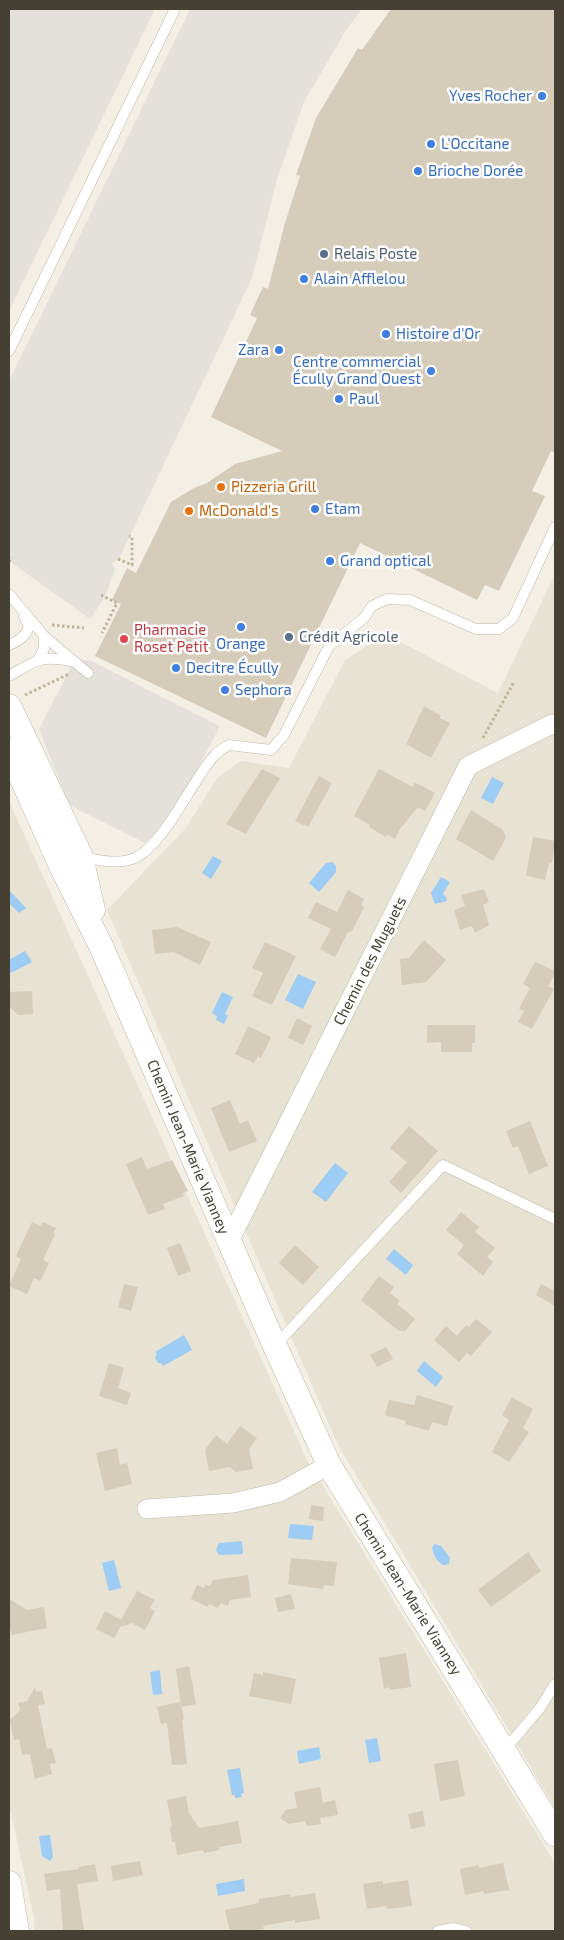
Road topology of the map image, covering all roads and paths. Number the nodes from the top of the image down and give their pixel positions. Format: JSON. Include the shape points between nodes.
{"nodes":[{"id":1,"x":175,"y":9,"type":"edge"},
{"id":2,"x":9,"y":352,"type":"edge"},
{"id":3,"x":555,"y":527,"type":"edge"},
{"id":4,"x":129,"y":536,"type":"dead end"},
{"id":5,"x":11,"y":557,"type":"dead end"},
{"id":6,"x":118,"y":559,"type":"dead end"},
{"id":7,"x":9,"y":562,"type":"edge"},
{"id":8,"x":9,"y":594,"type":"edge"},
{"id":9,"x":101,"y":595,"type":"dead end"},
{"id":10,"x":19,"y":607,"type":"junction"},
{"id":11,"x":47,"y":624,"type":"dead end"},
{"id":12,"x":84,"y":628,"type":"dead end"},
{"id":13,"x":102,"y":633,"type":"dead end"},
{"id":14,"x":44,"y":636,"type":"junction"},
{"id":15,"x":9,"y":646,"type":"edge"},
{"id":16,"x":38,"y":660,"type":"junction"},
{"id":17,"x":74,"y":661,"type":"junction"},
{"id":18,"x":72,"y":673,"type":"dead end"},
{"id":19,"x":88,"y":673,"type":"dead end"},
{"id":20,"x":9,"y":676,"type":"edge"},
{"id":21,"x":514,"y":682,"type":"dead end"},
{"id":22,"x":13,"y":703,"type":"edge"},
{"id":23,"x":555,"y":725,"type":"edge"},
{"id":24,"x":9,"y":750,"type":"edge"},
{"id":25,"x":468,"y":766,"type":"junction"},
{"id":26,"x":81,"y":857,"type":"junction"},
{"id":27,"x":102,"y":948,"type":"junction"},
{"id":28,"x":555,"y":1219,"type":"edge"},
{"id":29,"x":229,"y":1241,"type":"junction"},
{"id":30,"x":275,"y":1346,"type":"junction"},
{"id":31,"x":329,"y":1465,"type":"junction"},
{"id":32,"x":147,"y":1509,"type":"dead end"},
{"id":33,"x":555,"y":1684,"type":"edge"},
{"id":34,"x":504,"y":1751,"type":"junction"},
{"id":35,"x":555,"y":1834,"type":"edge"},
{"id":36,"x":9,"y":1883,"type":"edge"},
{"id":37,"x":18,"y":1931,"type":"edge"},
{"id":38,"x":438,"y":1931,"type":"edge"},
{"id":39,"x":466,"y":1931,"type":"edge"}],
"edges":[{"from":1,"to":2,"type":"lane"},
{"from":3,"to":26,"type":"lane","via":[[513,618],[499,629],[476,629],[410,600],[387,599],[372,606],[364,618],[329,646],[284,735],[272,750],[229,745],[214,755],[160,834],[147,850],[133,858],[109,862]]},
{"from":4,"to":6,"type":"path","via":[[132,537],[132,565]]},
{"from":5,"to":7,"type":"path"},
{"from":8,"to":10,"type":"lane"},
{"from":9,"to":13,"type":"path","via":[[117,603]]},
{"from":10,"to":14,"type":"lane"},
{"from":10,"to":15,"type":"lane","via":[[29,626],[20,639]]},
{"from":11,"to":12,"type":"path"},
{"from":14,"to":16,"type":"lane","via":[[44,649]]},
{"from":14,"to":17,"type":"lane"},
{"from":16,"to":17,"type":"lane"},
{"from":16,"to":20,"type":"lane"},
{"from":17,"to":19,"type":"lane"},
{"from":18,"to":22,"type":"path"},
{"from":21,"to":25,"type":"path"},
{"from":22,"to":26,"type":"street","name":"Chemin Jean-Marie Vianney"},
{"from":23,"to":25,"type":"street"},
{"from":24,"to":27,"type":"street","name":"Chemin Jean-Marie Vianney"},
{"from":25,"to":29,"type":"street","name":"Chemin des Muguets"},
{"from":26,"to":27,"type":"street","name":"Chemin Jean-Marie Vianney"},
{"from":27,"to":29,"type":"street","name":"Chemin Jean-Marie Vianney"},
{"from":28,"to":30,"type":"lane","via":[[443,1165]]},
{"from":29,"to":30,"type":"street","name":"Chemin Jean-Marie Vianney"},
{"from":30,"to":31,"type":"street","name":"Chemin Jean-Marie Vianney"},
{"from":31,"to":32,"type":"street","via":[[280,1492],[233,1503]]},
{"from":31,"to":34,"type":"street","name":"Chemin Jean-Marie Vianney"},
{"from":33,"to":34,"type":"lane","via":[[540,1708]]},
{"from":34,"to":35,"type":"street","name":"Chemin Jean-Marie Vianney"},
{"from":36,"to":37,"type":"street"},
{"from":38,"to":39,"type":"lane","via":[[453,1928]]}]}
